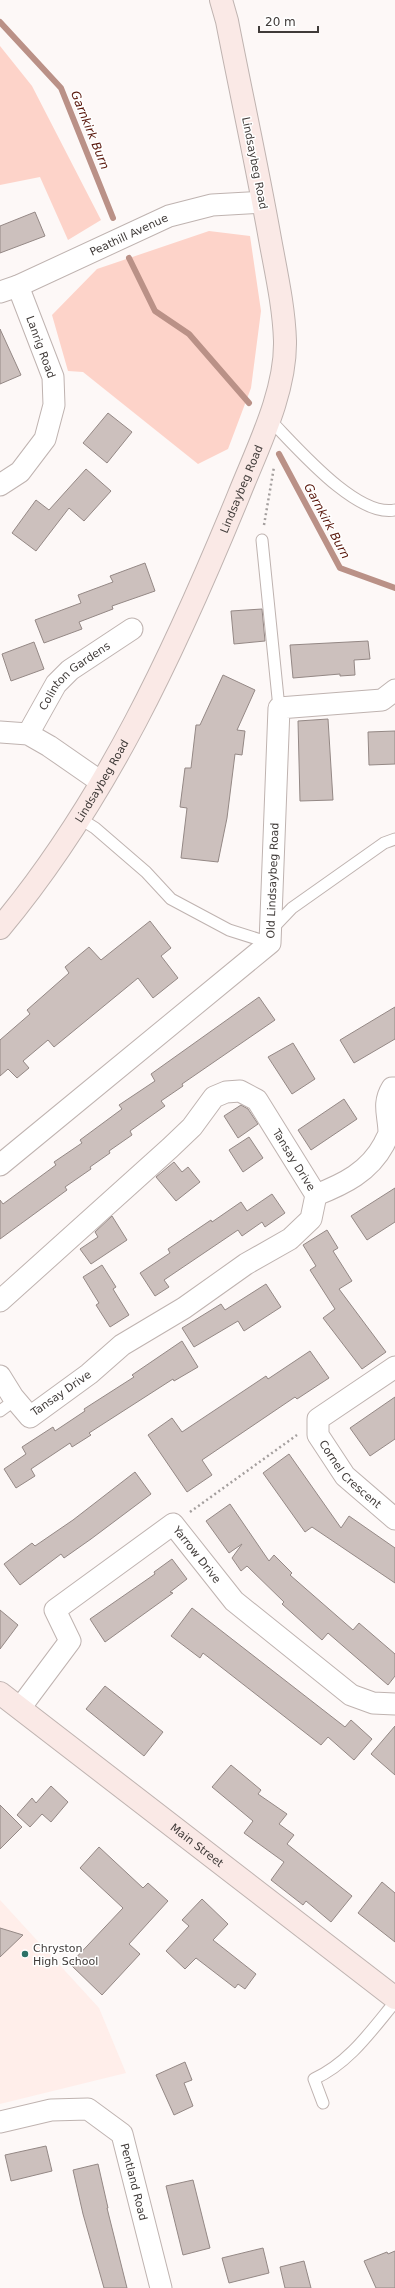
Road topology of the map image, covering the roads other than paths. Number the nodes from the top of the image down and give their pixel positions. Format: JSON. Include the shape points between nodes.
{"nodes":[{"id":1,"x":221,"y":0,"type":"edge"},
{"id":2,"x":263,"y":202,"type":"junction"},
{"id":3,"x":9,"y":289,"type":"edge"},
{"id":4,"x":269,"y":419,"type":"junction"},
{"id":5,"x":0,"y":485,"type":"edge"},
{"id":6,"x":395,"y":510,"type":"edge"},
{"id":7,"x":262,"y":540,"type":"dead end"},
{"id":8,"x":132,"y":629,"type":"dead end"},
{"id":9,"x":395,"y":690,"type":"edge"},
{"id":10,"x":279,"y":708,"type":"junction"},
{"id":11,"x":0,"y":732,"type":"edge"},
{"id":12,"x":28,"y":734,"type":"junction"},
{"id":13,"x":101,"y":782,"type":"junction"},
{"id":14,"x":79,"y":818,"type":"junction"},
{"id":15,"x":395,"y":839,"type":"edge"},
{"id":16,"x":0,"y":928,"type":"edge"},
{"id":17,"x":270,"y":937,"type":"junction"},
{"id":18,"x":395,"y":1088,"type":"edge"},
{"id":19,"x":392,"y":1134,"type":"edge"},
{"id":20,"x":0,"y":1165,"type":"edge"},
{"id":21,"x":316,"y":1195,"type":"junction"},
{"id":22,"x":0,"y":1301,"type":"edge"},
{"id":23,"x":395,"y":1368,"type":"edge"},
{"id":24,"x":0,"y":1376,"type":"edge"},
{"id":25,"x":8,"y":1405,"type":"edge"},
{"id":26,"x":395,"y":1519,"type":"edge"},
{"id":27,"x":0,"y":1693,"type":"edge"},
{"id":28,"x":395,"y":1704,"type":"edge"},
{"id":29,"x":20,"y":1708,"type":"junction"},
{"id":30,"x":395,"y":1998,"type":"edge"},
{"id":31,"x":395,"y":2002,"type":"edge"},
{"id":32,"x":323,"y":2103,"type":"dead end"},
{"id":33,"x":0,"y":2122,"type":"edge"},
{"id":34,"x":161,"y":2288,"type":"edge"}],
"edges":[{"from":1,"to":2,"type":"main road","name":"Lindsaybeg Road"},
{"from":2,"to":3,"type":"street","name":"Peathill Avenue","via":[[212,205],[169,216]]},
{"from":2,"to":4,"type":"main road","name":"Lindsaybeg Road","via":[[282,308],[285,343],[282,372]]},
{"from":3,"to":5,"type":"street","name":"Lanrig Road","via":[[54,377],[54,405],[45,439],[20,472]]},
{"from":4,"to":6,"type":"lane","via":[[308,459],[346,492],[372,508],[386,512]]},
{"from":4,"to":13,"type":"main road","name":"Lindsaybeg Road","via":[[198,596],[157,682]]},
{"from":7,"to":10,"type":"lane"},
{"from":8,"to":12,"type":"street","name":"Colinton Gardens","via":[[70,670],[56,684]]},
{"from":9,"to":10,"type":"street","via":[[382,700]]},
{"from":10,"to":17,"type":"street","name":"Old Lindsaybeg Road"},
{"from":11,"to":12,"type":"street"},
{"from":12,"to":13,"type":"street"},
{"from":13,"to":14,"type":"main road","name":"Lindsaybeg Road"},
{"from":14,"to":16,"type":"main road","name":"Lindsaybeg Road","via":[[30,892]]},
{"from":14,"to":17,"type":"lane","via":[[95,828],[146,872],[171,900],[229,930]]},
{"from":15,"to":17,"type":"lane","via":[[384,842],[292,908]]},
{"from":17,"to":20,"type":"street","name":"Old Lindsaybeg Road"},
{"from":18,"to":19,"type":"street","via":[[392,1088],[386,1098]]},
{"from":19,"to":21,"type":"street","via":[[358,1175]]},
{"from":21,"to":22,"type":"street","name":"Tansay Drive","via":[[257,1100],[240,1091],[226,1092],[214,1097],[192,1127],[170,1148]]},
{"from":21,"to":25,"type":"street","name":"Tansay Drive","via":[[311,1219],[290,1238],[246,1264],[184,1308],[122,1345],[90,1374],[30,1417]]},
{"from":23,"to":26,"type":"street","name":"Cornel Crescent","via":[[318,1419],[318,1435],[345,1476]]},
{"from":24,"to":25,"type":"street","name":"Tansay Drive"},
{"from":27,"to":29,"type":"main road","name":"Main Street"},
{"from":28,"to":29,"type":"street","name":"Yarrow Drive","via":[[372,1703],[351,1695],[234,1601],[173,1524],[55,1610],[70,1641]]},
{"from":29,"to":30,"type":"main road","name":"Main Street"},
{"from":31,"to":32,"type":"lane","via":[[353,2052],[332,2071],[314,2079]]},
{"from":33,"to":34,"type":"street","name":"Pentland Road","via":[[51,2110],[88,2109],[122,2134]]}]}
